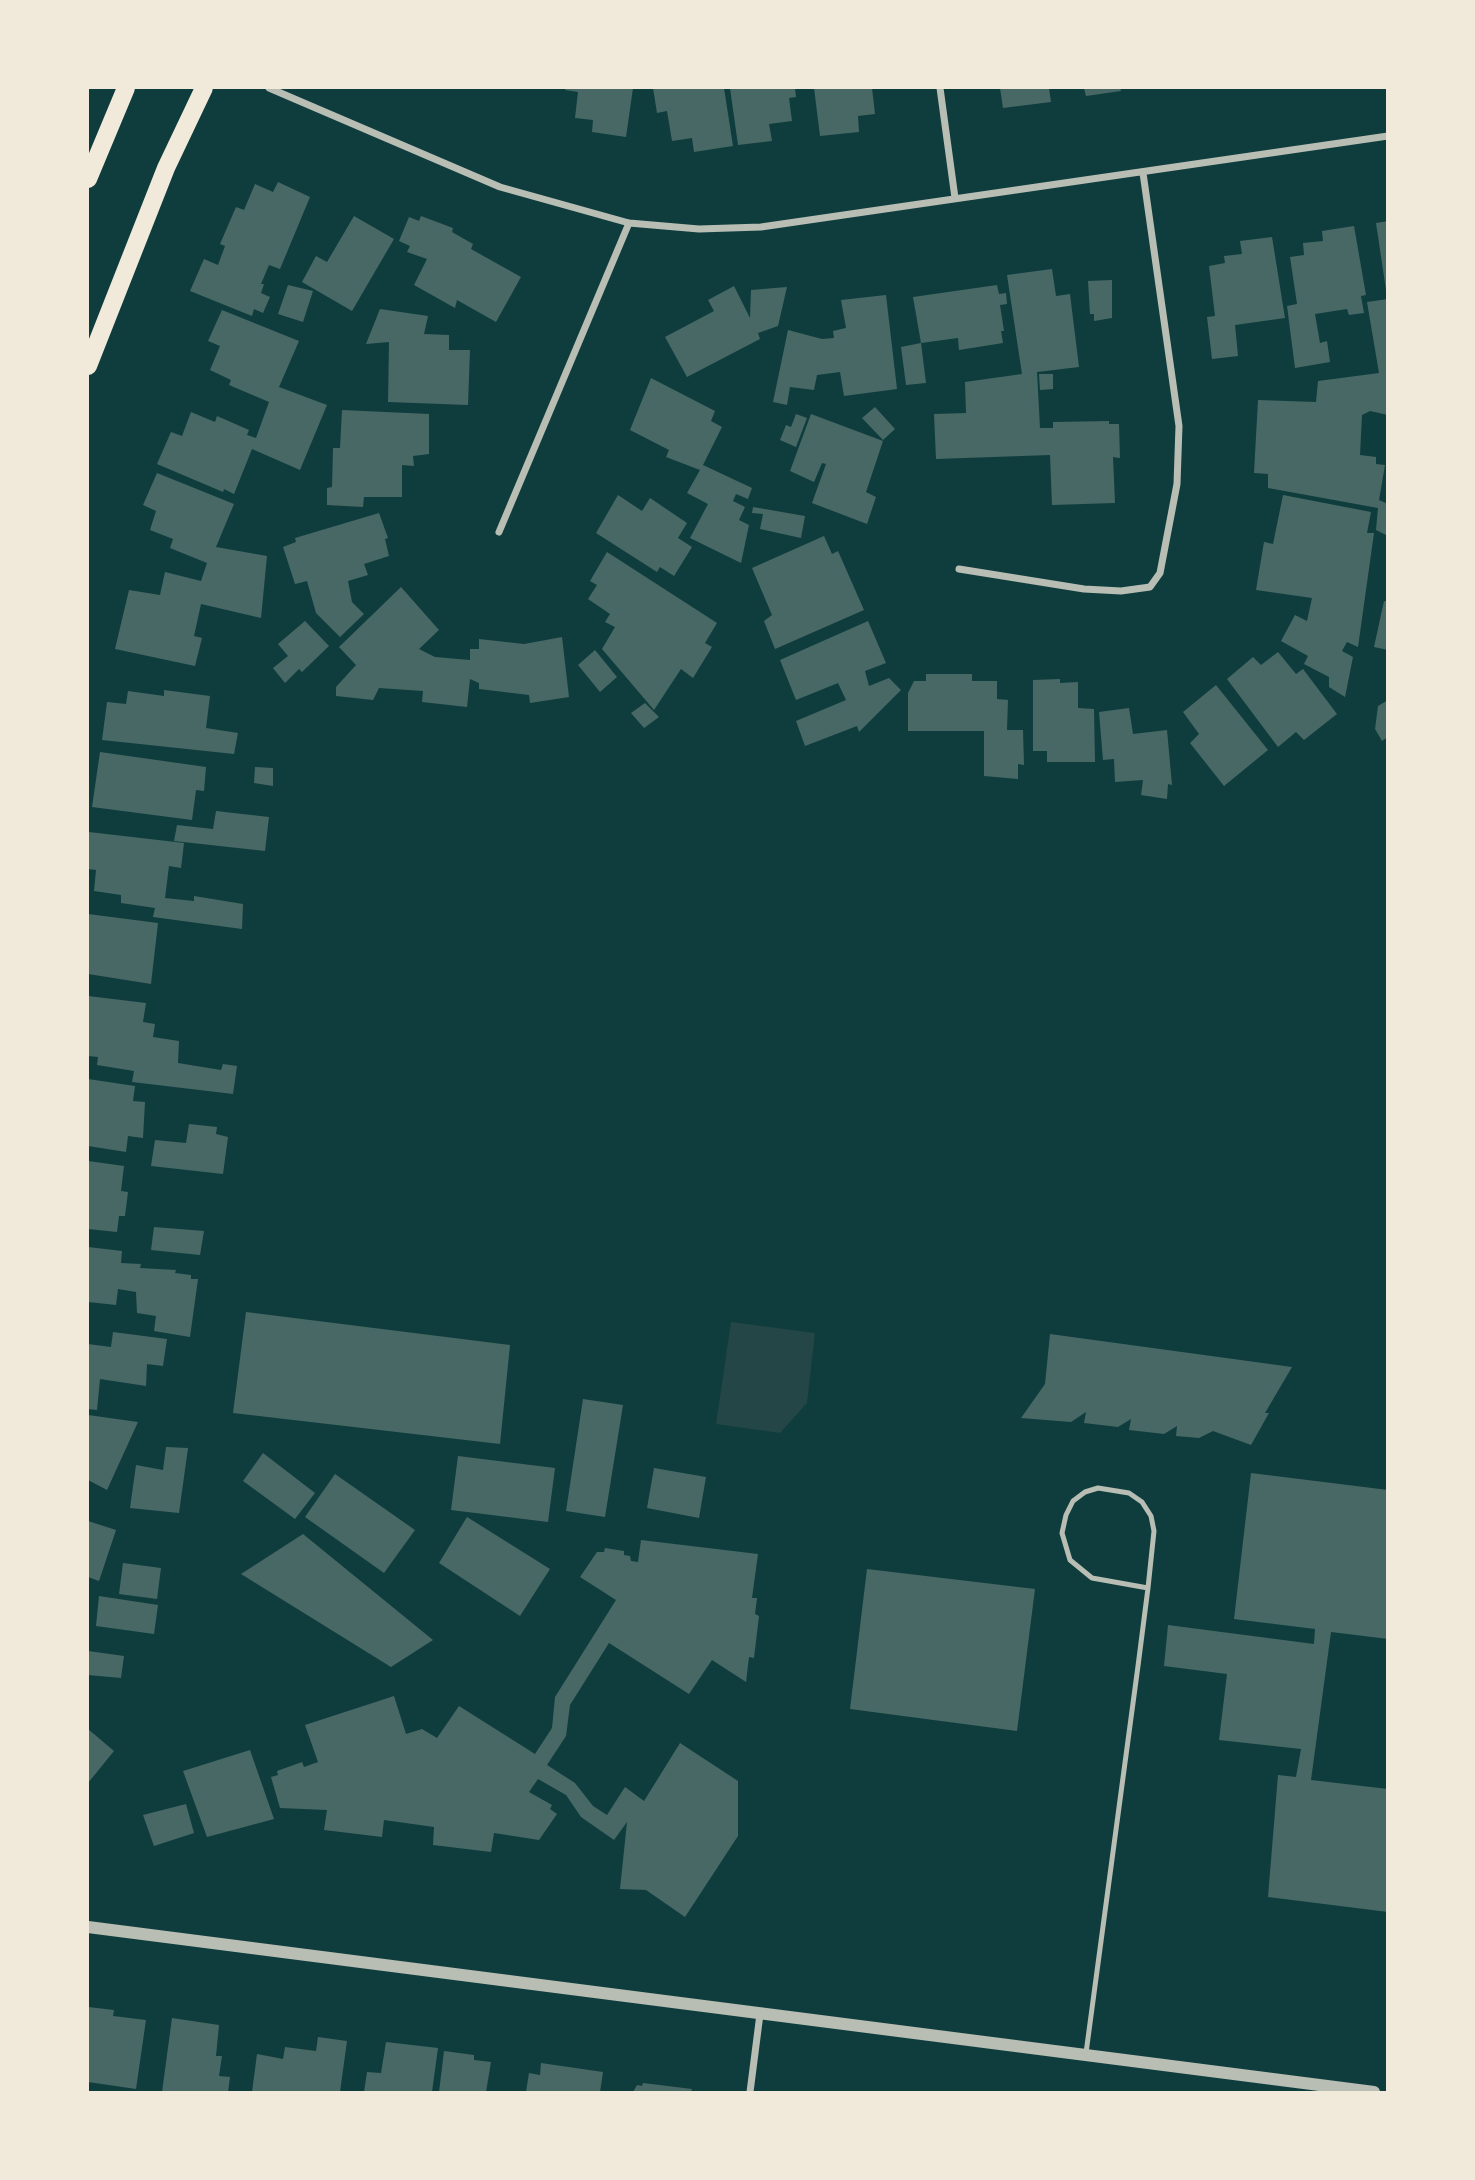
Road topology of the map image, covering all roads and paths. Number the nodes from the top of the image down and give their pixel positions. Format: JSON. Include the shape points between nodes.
{"nodes":[{"id":1,"x":126,"y":88,"type":"edge"},
{"id":2,"x":204,"y":88,"type":"edge"},
{"id":3,"x":269,"y":88,"type":"edge"},
{"id":4,"x":940,"y":88,"type":"edge"},
{"id":5,"x":1388,"y":136,"type":"edge"},
{"id":6,"x":1143,"y":173,"type":"junction"},
{"id":7,"x":88,"y":179,"type":"edge"},
{"id":8,"x":955,"y":198,"type":"junction"},
{"id":9,"x":629,"y":223,"type":"junction"},
{"id":10,"x":88,"y":366,"type":"edge"},
{"id":11,"x":499,"y":532,"type":"dead end"},
{"id":12,"x":959,"y":569,"type":"dead end"},
{"id":13,"x":1148,"y":1588,"type":"junction"},
{"id":14,"x":88,"y":1927,"type":"edge"},
{"id":15,"x":760,"y":2014,"type":"junction"},
{"id":16,"x":1086,"y":2056,"type":"junction"},
{"id":17,"x":750,"y":2092,"type":"edge"},
{"id":18,"x":1374,"y":2092,"type":"edge"}],
"edges":[{"from":1,"to":7,"type":"main road"},
{"from":2,"to":10,"type":"main road","via":[[166,168]]},
{"from":3,"to":9,"type":"street","via":[[500,187]]},
{"from":4,"to":8,"type":"street"},
{"from":5,"to":6,"type":"street"},
{"from":6,"to":8,"type":"street"},
{"from":6,"to":12,"type":"street","via":[[1179,426],[1177,484],[1160,573],[1150,587],[1121,591]]},
{"from":8,"to":9,"type":"street","via":[[761,227],[699,229]]},
{"from":9,"to":11,"type":"street"},
{"from":13,"to":13,"type":"lane","via":[[1154,1531],[1142,1502],[1129,1493],[1098,1488],[1073,1500],[1062,1533],[1070,1560],[1092,1578]]},
{"from":13,"to":16,"type":"lane"},
{"from":14,"to":15,"type":"street"},
{"from":15,"to":16,"type":"street"},
{"from":15,"to":17,"type":"street"},
{"from":16,"to":18,"type":"street"}]}
